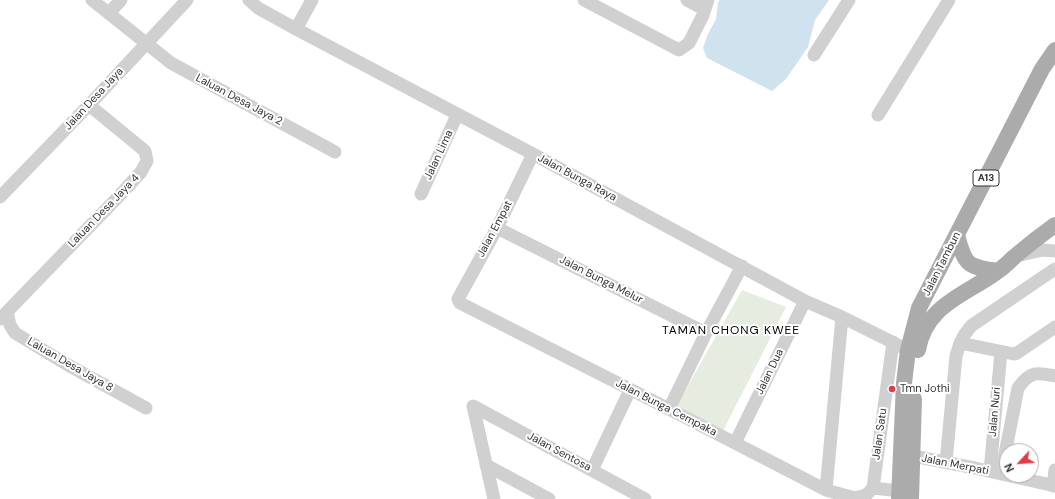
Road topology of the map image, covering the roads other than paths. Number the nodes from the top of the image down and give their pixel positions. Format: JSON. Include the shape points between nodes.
{"nodes":[{"id":1,"x":92,"y":0,"type":"edge"},
{"id":2,"x":121,"y":0,"type":"edge"},
{"id":3,"x":187,"y":0,"type":"edge"},
{"id":4,"x":249,"y":0,"type":"edge"},
{"id":5,"x":312,"y":0,"type":"edge"},
{"id":6,"x":584,"y":0,"type":"edge"},
{"id":7,"x":687,"y":0,"type":"edge"},
{"id":8,"x":849,"y":0,"type":"edge"},
{"id":9,"x":949,"y":0,"type":"edge"},
{"id":10,"x":707,"y":2,"type":"edge"},
{"id":11,"x":109,"y":13,"type":"junction"},
{"id":12,"x":296,"y":29,"type":"junction"},
{"id":13,"x":147,"y":43,"type":"junction"},
{"id":14,"x":1055,"y":50,"type":"edge"},
{"id":15,"x":814,"y":55,"type":"dead end"},
{"id":16,"x":89,"y":105,"type":"junction"},
{"id":17,"x":457,"y":115,"type":"junction"},
{"id":18,"x":878,"y":115,"type":"dead end"},
{"id":19,"x":335,"y":152,"type":"dead end"},
{"id":20,"x":533,"y":154,"type":"junction"},
{"id":21,"x":421,"y":194,"type":"dead end"},
{"id":22,"x":0,"y":197,"type":"edge"},
{"id":23,"x":1055,"y":225,"type":"edge"},
{"id":24,"x":497,"y":228,"type":"junction"},
{"id":25,"x":957,"y":235,"type":"junction"},
{"id":26,"x":1055,"y":251,"type":"edge"},
{"id":27,"x":1015,"y":256,"type":"junction"},
{"id":28,"x":742,"y":266,"type":"junction"},
{"id":29,"x":1055,"y":269,"type":"edge"},
{"id":30,"x":998,"y":271,"type":"junction"},
{"id":31,"x":805,"y":301,"type":"junction"},
{"id":32,"x":460,"y":303,"type":"joint"},
{"id":33,"x":3,"y":316,"type":"edge"},
{"id":34,"x":842,"y":317,"type":"junction"},
{"id":35,"x":1055,"y":327,"type":"edge"},
{"id":36,"x":706,"y":333,"type":"junction"},
{"id":37,"x":893,"y":342,"type":"junction"},
{"id":38,"x":960,"y":343,"type":"junction"},
{"id":39,"x":908,"y":350,"type":"junction"},
{"id":40,"x":1001,"y":352,"type":"junction"},
{"id":41,"x":1055,"y":376,"type":"edge"},
{"id":42,"x":630,"y":390,"type":"junction"},
{"id":43,"x":146,"y":408,"type":"dead end"},
{"id":44,"x":669,"y":409,"type":"junction"},
{"id":45,"x":735,"y":443,"type":"junction"},
{"id":46,"x":907,"y":455,"type":"junction"},
{"id":47,"x":946,"y":462,"type":"junction"},
{"id":48,"x":486,"y":465,"type":"junction"},
{"id":49,"x":592,"y":470,"type":"junction"},
{"id":50,"x":1055,"y":470,"type":"edge"},
{"id":51,"x":995,"y":473,"type":"junction"},
{"id":52,"x":1054,"y":486,"type":"edge"},
{"id":53,"x":873,"y":488,"type":"junction"},
{"id":54,"x":826,"y":490,"type":"junction"},
{"id":55,"x":905,"y":495,"type":"edge"},
{"id":56,"x":494,"y":499,"type":"edge"},
{"id":57,"x":549,"y":499,"type":"edge"},
{"id":58,"x":645,"y":499,"type":"edge"}],
"edges":[{"from":1,"to":11,"type":"street","name":"Laluan Desa Jaya 2"},
{"from":2,"to":11,"type":"street"},
{"from":3,"to":13,"type":"street","name":"Jalan Desa Jaya"},
{"from":4,"to":12,"type":"street","name":"Jalan Bunga Raya","via":[[258,8]]},
{"from":5,"to":12,"type":"street"},
{"from":6,"to":10,"type":"street","via":[[679,50],[689,43]]},
{"from":7,"to":10,"type":"street","via":[[700,6]]},
{"from":8,"to":15,"type":"street"},
{"from":9,"to":18,"type":"street"},
{"from":11,"to":13,"type":"street","name":"Laluan Desa Jaya 2"},
{"from":12,"to":17,"type":"street","name":"Jalan Bunga Raya"},
{"from":13,"to":16,"type":"street","name":"Jalan Desa Jaya"},
{"from":13,"to":19,"type":"street","name":"Laluan Desa Jaya 2","via":[[170,63]]},
{"from":14,"to":25,"type":"main road","name":"Jalan Tambun","number":"A13","via":[[1042,69]]},
{"from":16,"to":22,"type":"street","name":"Jalan Desa Jaya"},
{"from":16,"to":33,"type":"street","name":"Laluan Desa Jaya 4","via":[[145,151],[148,161],[120,195]]},
{"from":17,"to":20,"type":"street","name":"Jalan Bunga Raya"},
{"from":17,"to":21,"type":"street","name":"Jalan Lima"},
{"from":20,"to":24,"type":"street","name":"Jalan Empat"},
{"from":20,"to":28,"type":"street","name":"Jalan Bunga Raya"},
{"from":23,"to":27,"type":"main road","number":"A13"},
{"from":24,"to":32,"type":"street","name":"Jalan Empat","via":[[458,299]]},
{"from":24,"to":36,"type":"street","name":"Jalan Bunga Melur"},
{"from":25,"to":30,"type":"main road","via":[[962,254],[968,263],[979,269]]},
{"from":25,"to":39,"type":"main road","name":"Jalan Tambun","number":"A13","via":[[919,308]]},
{"from":26,"to":27,"type":"street","via":[[1043,250]]},
{"from":27,"to":30,"type":"main road","number":"A13"},
{"from":28,"to":31,"type":"street","name":"Jalan Bunga Raya"},
{"from":28,"to":36,"type":"street"},
{"from":29,"to":38,"type":"street","via":[[972,326]]},
{"from":30,"to":46,"type":"main road","name":"Jalan Tambun","number":"A13","via":[[951,299],[938,310],[919,341]]},
{"from":31,"to":34,"type":"street","name":"Jalan Bunga Raya"},
{"from":31,"to":45,"type":"street","name":"Jalan Dua"},
{"from":32,"to":42,"type":"street","name":"Jalan Bunga Cempaka"},
{"from":33,"to":43,"type":"street","name":"Laluan Desa Jaya 8","via":[[15,333]]},
{"from":34,"to":37,"type":"street","name":"Jalan Bunga Raya"},
{"from":34,"to":54,"type":"street"},
{"from":35,"to":40,"type":"street","via":[[1017,353]]},
{"from":36,"to":44,"type":"street"},
{"from":37,"to":39,"type":"street","name":"Jalan Bunga Raya"},
{"from":37,"to":53,"type":"street","name":"Jalan Satu"},
{"from":38,"to":40,"type":"street"},
{"from":38,"to":47,"type":"street","via":[[954,372]]},
{"from":39,"to":46,"type":"main road","name":"Jalan Tambun","number":"A13","via":[[904,383]]},
{"from":40,"to":51,"type":"street","name":"Jalan Nuri"},
{"from":41,"to":51,"type":"street","name":"Jalan Nuri","via":[[1039,373],[1029,376],[1018,388]]},
{"from":42,"to":44,"type":"street","name":"Jalan Bunga Cempaka"},
{"from":42,"to":49,"type":"street"},
{"from":44,"to":45,"type":"street","name":"Jalan Bunga Cempaka"},
{"from":45,"to":54,"type":"street","name":"Jalan Bunga Cempaka"},
{"from":46,"to":47,"type":"street","name":"Jalan Merpati"},
{"from":46,"to":55,"type":"main road","name":"Jalan Tambun","number":"A13"},
{"from":47,"to":51,"type":"street","name":"Jalan Merpati"},
{"from":48,"to":49,"type":"street","name":"Jalan Sentosa","via":[[473,406]]},
{"from":48,"to":56,"type":"street"},
{"from":48,"to":57,"type":"street"},
{"from":49,"to":58,"type":"street","name":"Jalan Sentosa"},
{"from":50,"to":52,"type":"street"},
{"from":51,"to":52,"type":"street","name":"Jalan Merpati"},
{"from":53,"to":54,"type":"street","name":"Jalan Bunga Cempaka","via":[[866,495],[856,498]]},
{"from":53,"to":55,"type":"street"}]}
